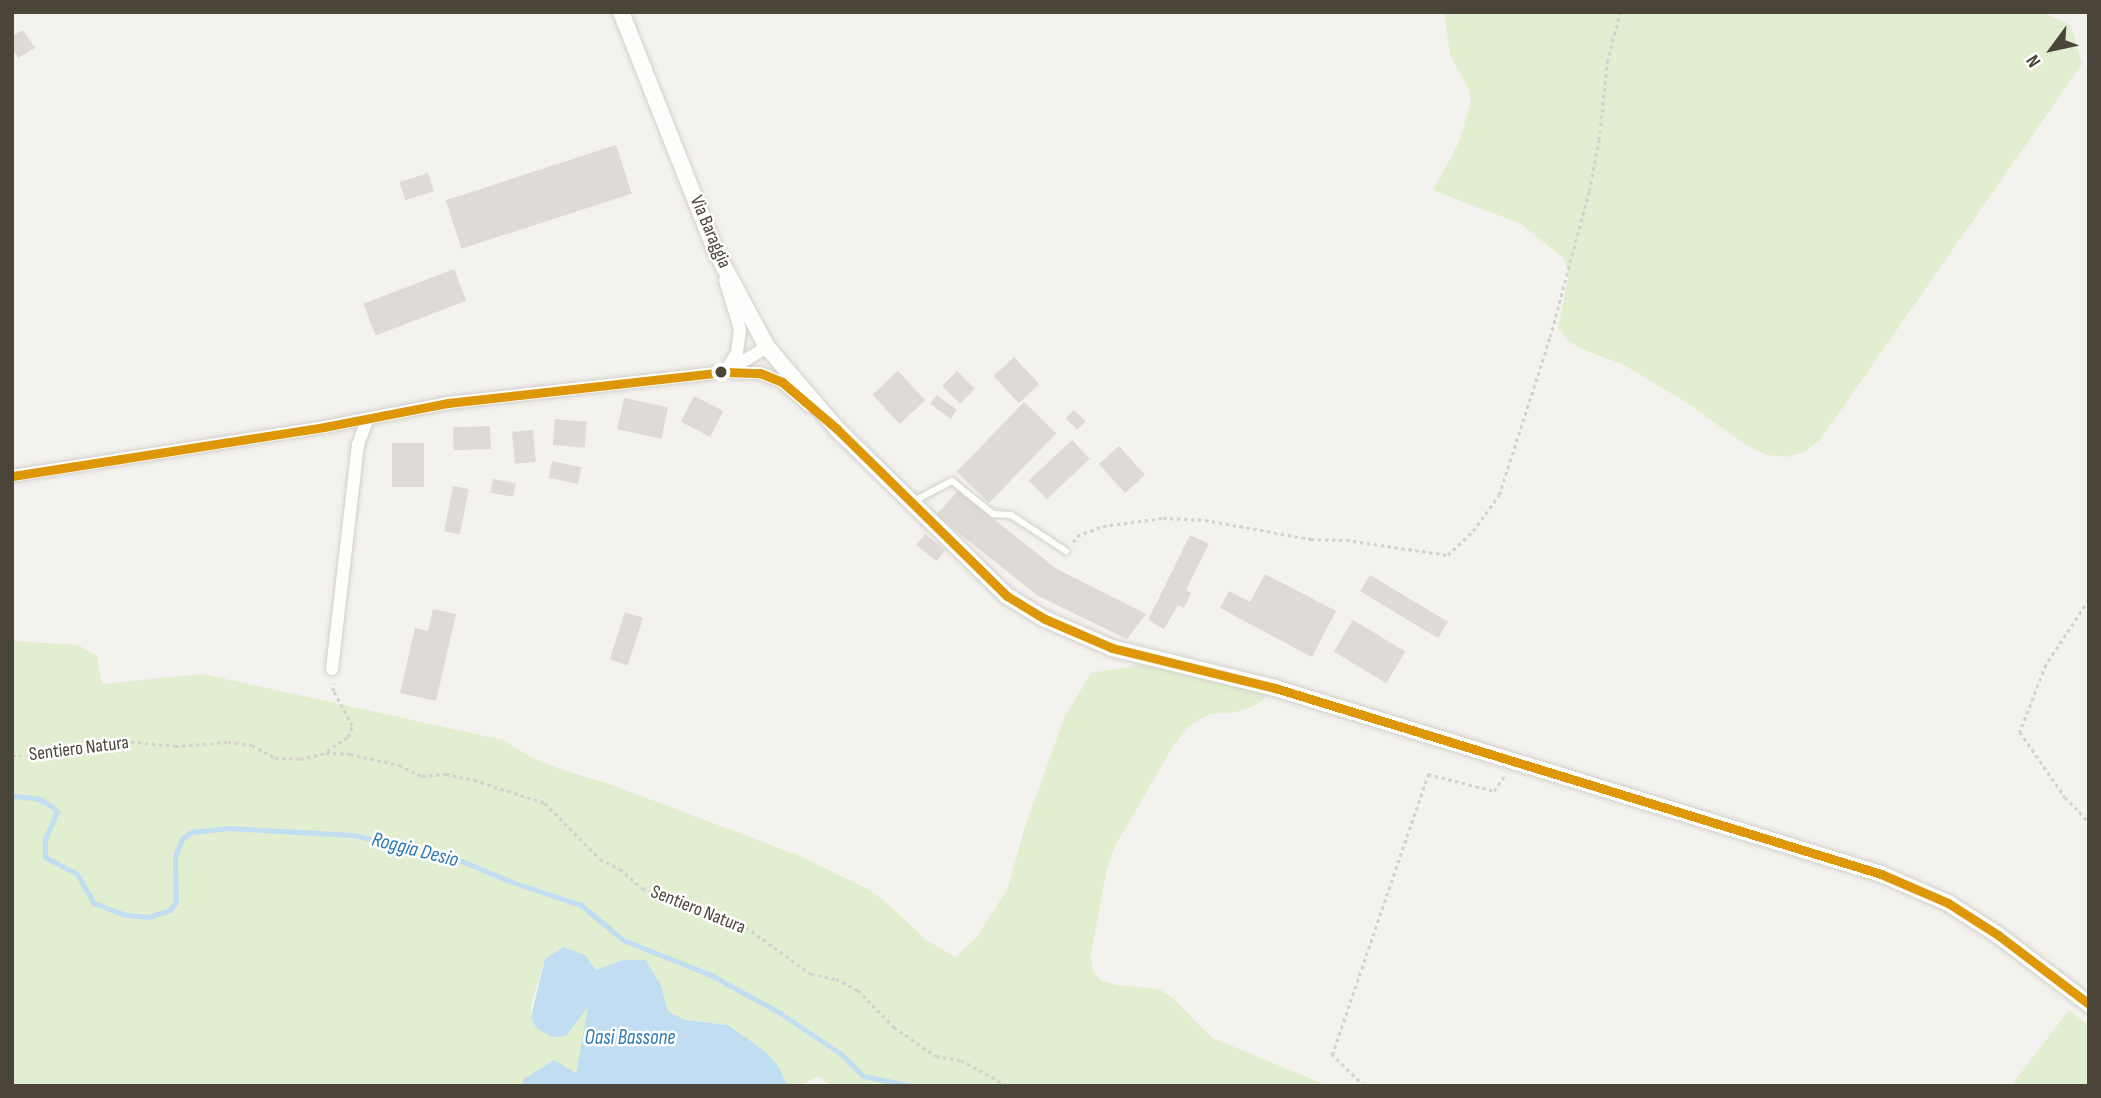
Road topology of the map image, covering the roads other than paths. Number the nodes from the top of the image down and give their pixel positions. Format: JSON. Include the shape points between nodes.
{"nodes":[{"id":1,"x":621,"y":12,"type":"edge"},
{"id":2,"x":717,"y":253,"type":"junction"},
{"id":3,"x":767,"y":347,"type":"junction"},
{"id":4,"x":725,"y":372,"type":"junction"},
{"id":5,"x":367,"y":420,"type":"junction"},
{"id":6,"x":837,"y":429,"type":"junction"},
{"id":7,"x":12,"y":475,"type":"edge"},
{"id":8,"x":911,"y":503,"type":"junction"},
{"id":9,"x":1066,"y":551,"type":"road end"},
{"id":10,"x":332,"y":669,"type":"road end"},
{"id":11,"x":2089,"y":1004,"type":"edge"}],
"edges":[{"from":1,"to":2,"type":"street","name":"Via Baraggia"},
{"from":2,"to":3,"type":"street","name":"Via Baraggia"},
{"from":2,"to":4,"type":"street","via":[[740,329],[737,353]]},
{"from":3,"to":4,"type":"street"},
{"from":3,"to":6,"type":"street","name":"Via Baraggia"},
{"from":4,"to":5,"type":"street","name":"Via Baraggia","via":[[448,403]]},
{"from":4,"to":6,"type":"street","name":"Via Baraggia","via":[[760,373],[782,382]]},
{"from":5,"to":7,"type":"street","name":"Via Baraggia"},
{"from":5,"to":10,"type":"street","via":[[358,445]]},
{"from":6,"to":8,"type":"street","name":"Via Baraggia"},
{"from":8,"to":9,"type":"lane","via":[[952,481],[993,514],[1011,515]]},
{"from":8,"to":11,"type":"street","name":"Via Baraggia","via":[[1007,596],[1045,619],[1101,643],[1275,688],[1881,874],[1948,903]]}]}
